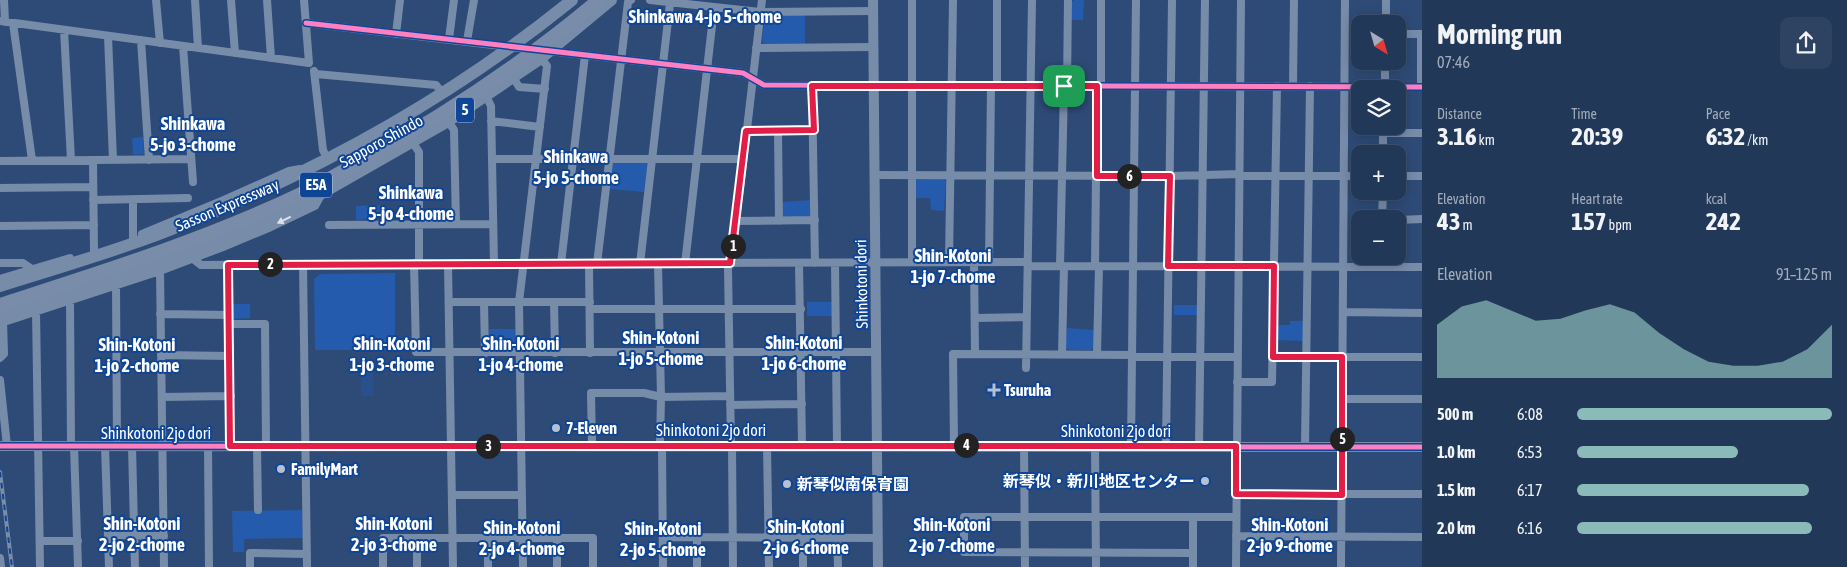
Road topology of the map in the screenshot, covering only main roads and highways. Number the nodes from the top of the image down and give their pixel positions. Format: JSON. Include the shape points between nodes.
{"nodes":[{"id":1,"x":572,"y":0,"type":"edge"},
{"id":2,"x":585,"y":0,"type":"edge"},
{"id":3,"x":599,"y":0,"type":"edge"},
{"id":4,"x":611,"y":0,"type":"edge"},
{"id":5,"x":0,"y":286,"type":"edge"},
{"id":6,"x":0,"y":296,"type":"edge"},
{"id":7,"x":0,"y":305,"type":"edge"},
{"id":8,"x":2,"y":319,"type":"edge"}],
"edges":[{"from":1,"to":5,"type":"highway","name":"Sapporo Shindo","number":"5","via":[[512,47],[443,94],[323,163],[161,233]]},
{"from":2,"to":6,"type":"highway","name":"Sasson Expressway","number":"E5A","via":[[477,82],[398,132],[292,188],[162,243]]},
{"from":3,"to":7,"type":"highway","name":"Sasson Expressway","number":"E5A","bridge":true,"via":[[560,33],[478,91],[410,135],[302,194],[163,251]]},
{"from":4,"to":8,"type":"highway","name":"Sapporo Shindo","number":"5","bridge":true,"via":[[545,54],[448,122],[306,202],[223,239]]}]}
